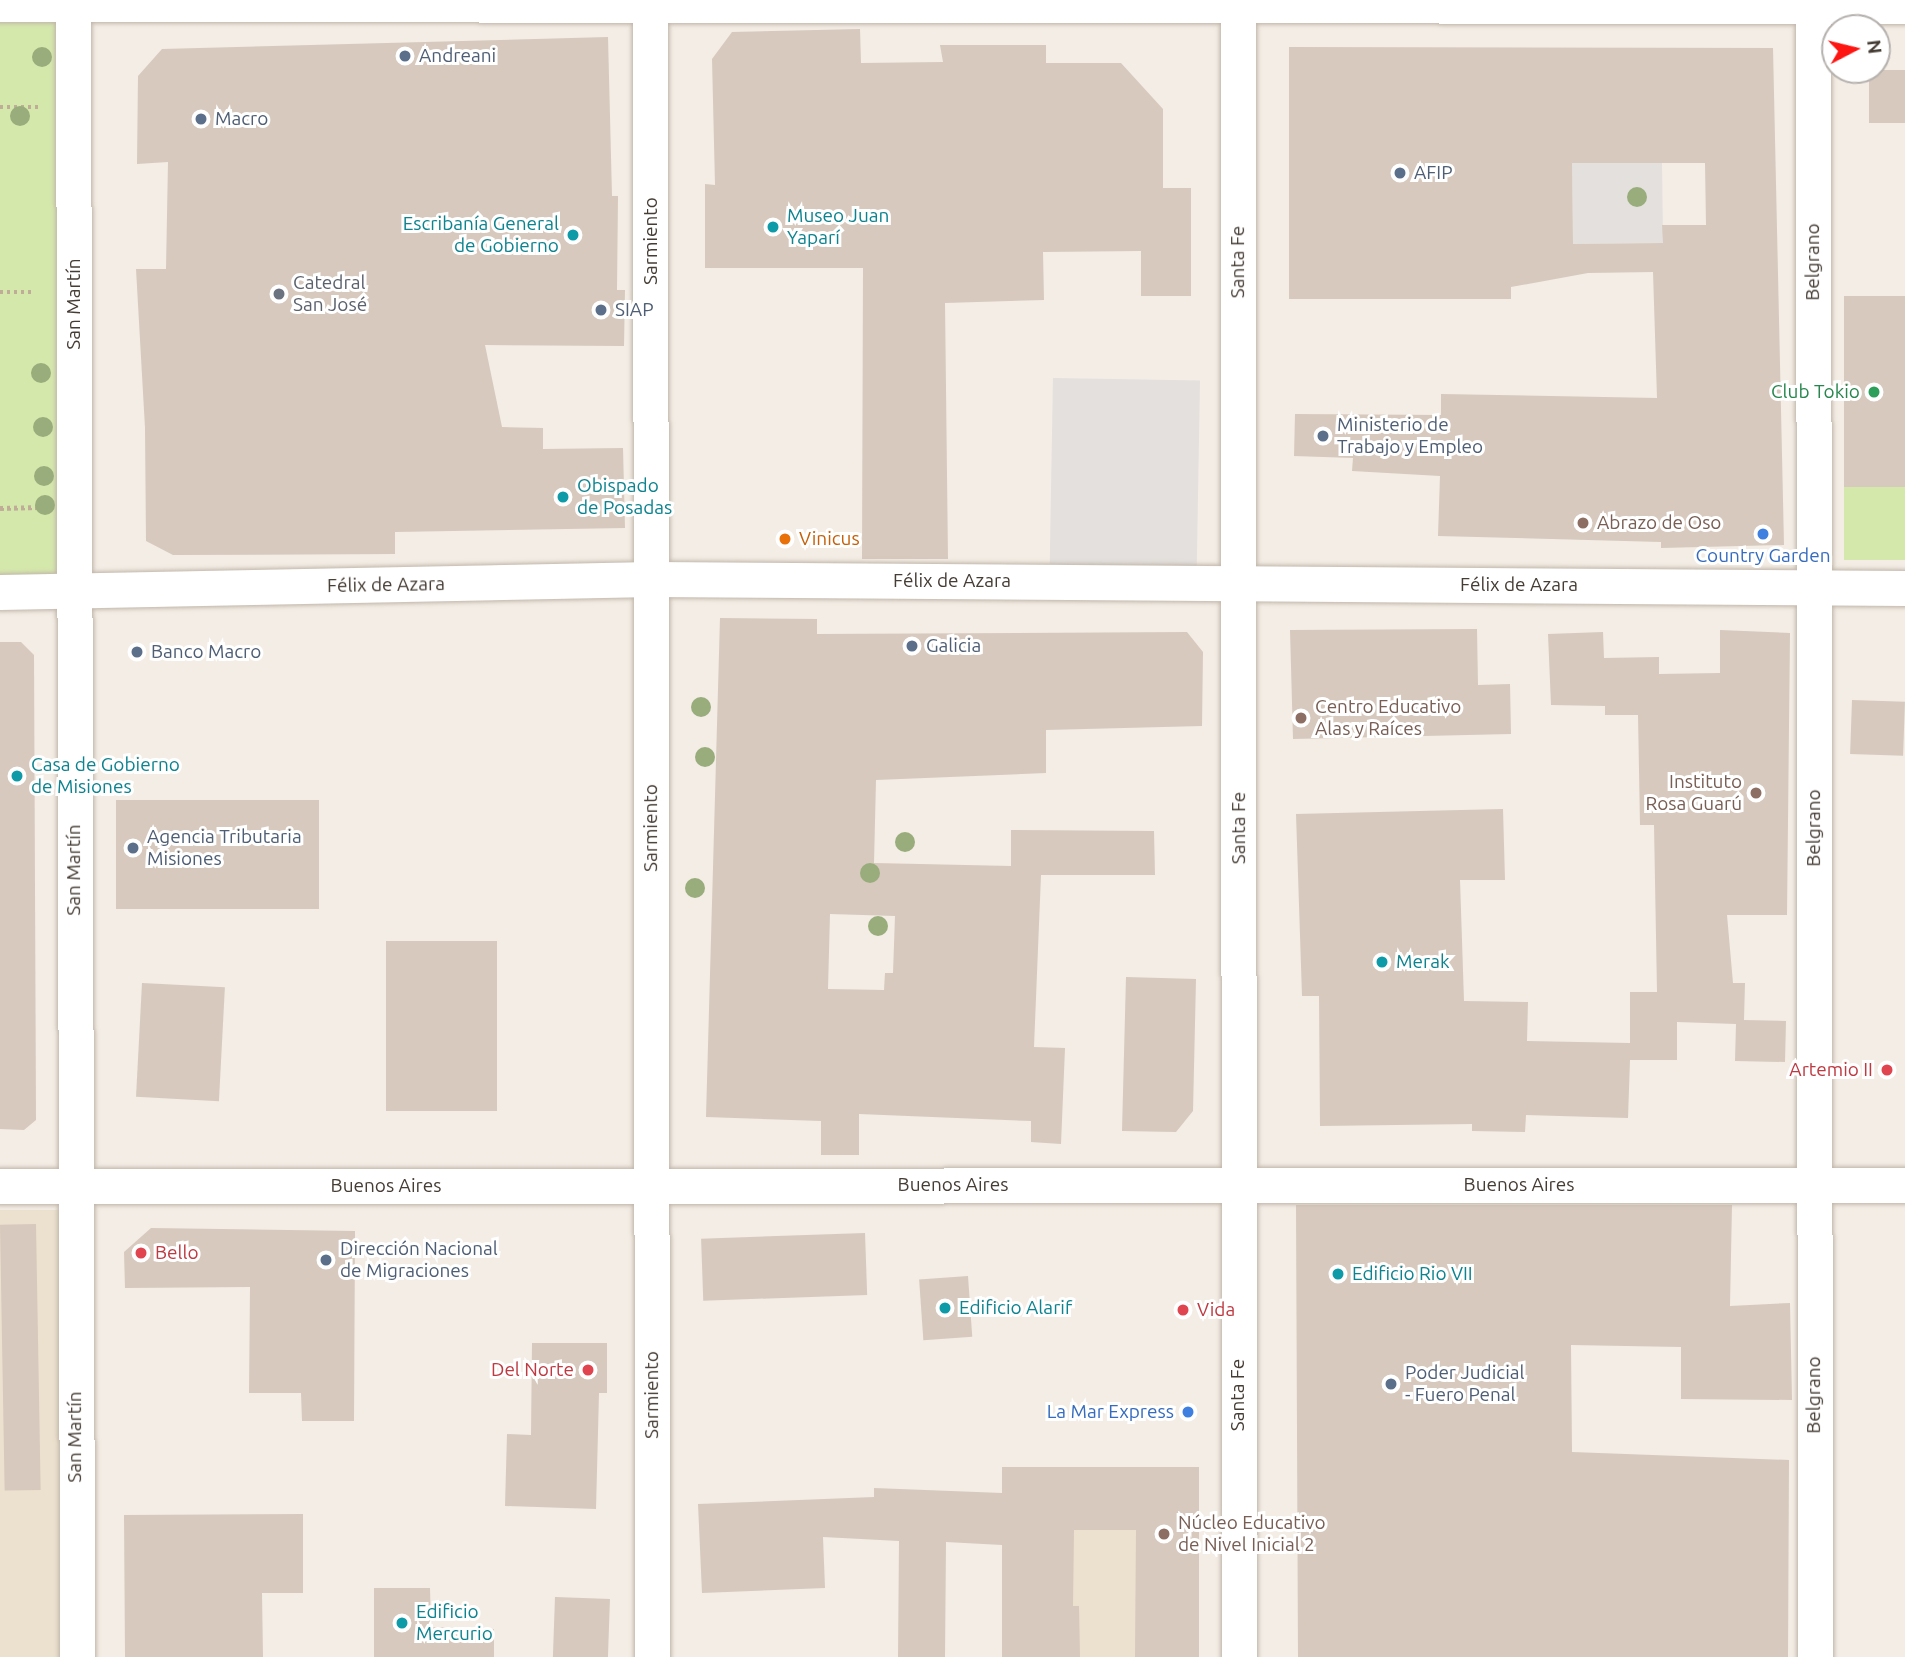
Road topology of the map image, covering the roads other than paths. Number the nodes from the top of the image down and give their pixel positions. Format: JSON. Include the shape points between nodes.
{"nodes":[{"id":1,"x":73,"y":2,"type":"edge"},
{"id":2,"x":650,"y":3,"type":"edge"},
{"id":3,"x":1238,"y":3,"type":"edge"},
{"id":4,"x":1813,"y":3,"type":"edge"},
{"id":5,"x":0,"y":4,"type":"edge"},
{"id":6,"x":1905,"y":6,"type":"edge"},
{"id":7,"x":652,"y":579,"type":"junction"},
{"id":8,"x":1239,"y":583,"type":"junction"},
{"id":9,"x":1814,"y":587,"type":"junction"},
{"id":10,"x":1905,"y":588,"type":"edge"},
{"id":11,"x":75,"y":591,"type":"junction"},
{"id":12,"x":0,"y":592,"type":"edge"},
{"id":13,"x":1238,"y":1185,"type":"junction"},
{"id":14,"x":1814,"y":1185,"type":"junction"},
{"id":15,"x":1905,"y":1185,"type":"edge"},
{"id":16,"x":0,"y":1186,"type":"edge"},
{"id":17,"x":73,"y":1186,"type":"junction"},
{"id":18,"x":651,"y":1186,"type":"junction"},
{"id":19,"x":77,"y":1657,"type":"edge"},
{"id":20,"x":652,"y":1657,"type":"edge"},
{"id":21,"x":1239,"y":1657,"type":"edge"},
{"id":22,"x":1815,"y":1657,"type":"edge"}],
"edges":[{"from":1,"to":2,"type":"street"},
{"from":1,"to":5,"type":"street"},
{"from":1,"to":11,"type":"street","name":"San Martín"},
{"from":2,"to":3,"type":"street"},
{"from":2,"to":7,"type":"street","name":"Sarmiento"},
{"from":3,"to":4,"type":"street"},
{"from":3,"to":8,"type":"street","name":"Santa Fe"},
{"from":4,"to":6,"type":"street"},
{"from":4,"to":9,"type":"street","name":"Belgrano"},
{"from":7,"to":8,"type":"street","name":"Félix de Azara"},
{"from":7,"to":11,"type":"street","name":"Félix de Azara"},
{"from":7,"to":18,"type":"street","name":"Sarmiento"},
{"from":8,"to":9,"type":"street","name":"Félix de Azara"},
{"from":8,"to":13,"type":"street","name":"Santa Fe"},
{"from":9,"to":10,"type":"street","name":"Félix de Azara"},
{"from":9,"to":14,"type":"street","name":"Belgrano"},
{"from":11,"to":12,"type":"street","name":"Félix de Azara"},
{"from":11,"to":17,"type":"street","name":"San Martín"},
{"from":13,"to":14,"type":"street","name":"Buenos Aires"},
{"from":13,"to":18,"type":"street","name":"Buenos Aires"},
{"from":13,"to":21,"type":"street","name":"Santa Fe"},
{"from":14,"to":15,"type":"street","name":"Buenos Aires"},
{"from":14,"to":22,"type":"street","name":"Belgrano"},
{"from":16,"to":17,"type":"street","name":"Buenos Aires"},
{"from":17,"to":18,"type":"street","name":"Buenos Aires"},
{"from":17,"to":19,"type":"street","name":"San Martín"},
{"from":18,"to":20,"type":"street","name":"Sarmiento"}]}
